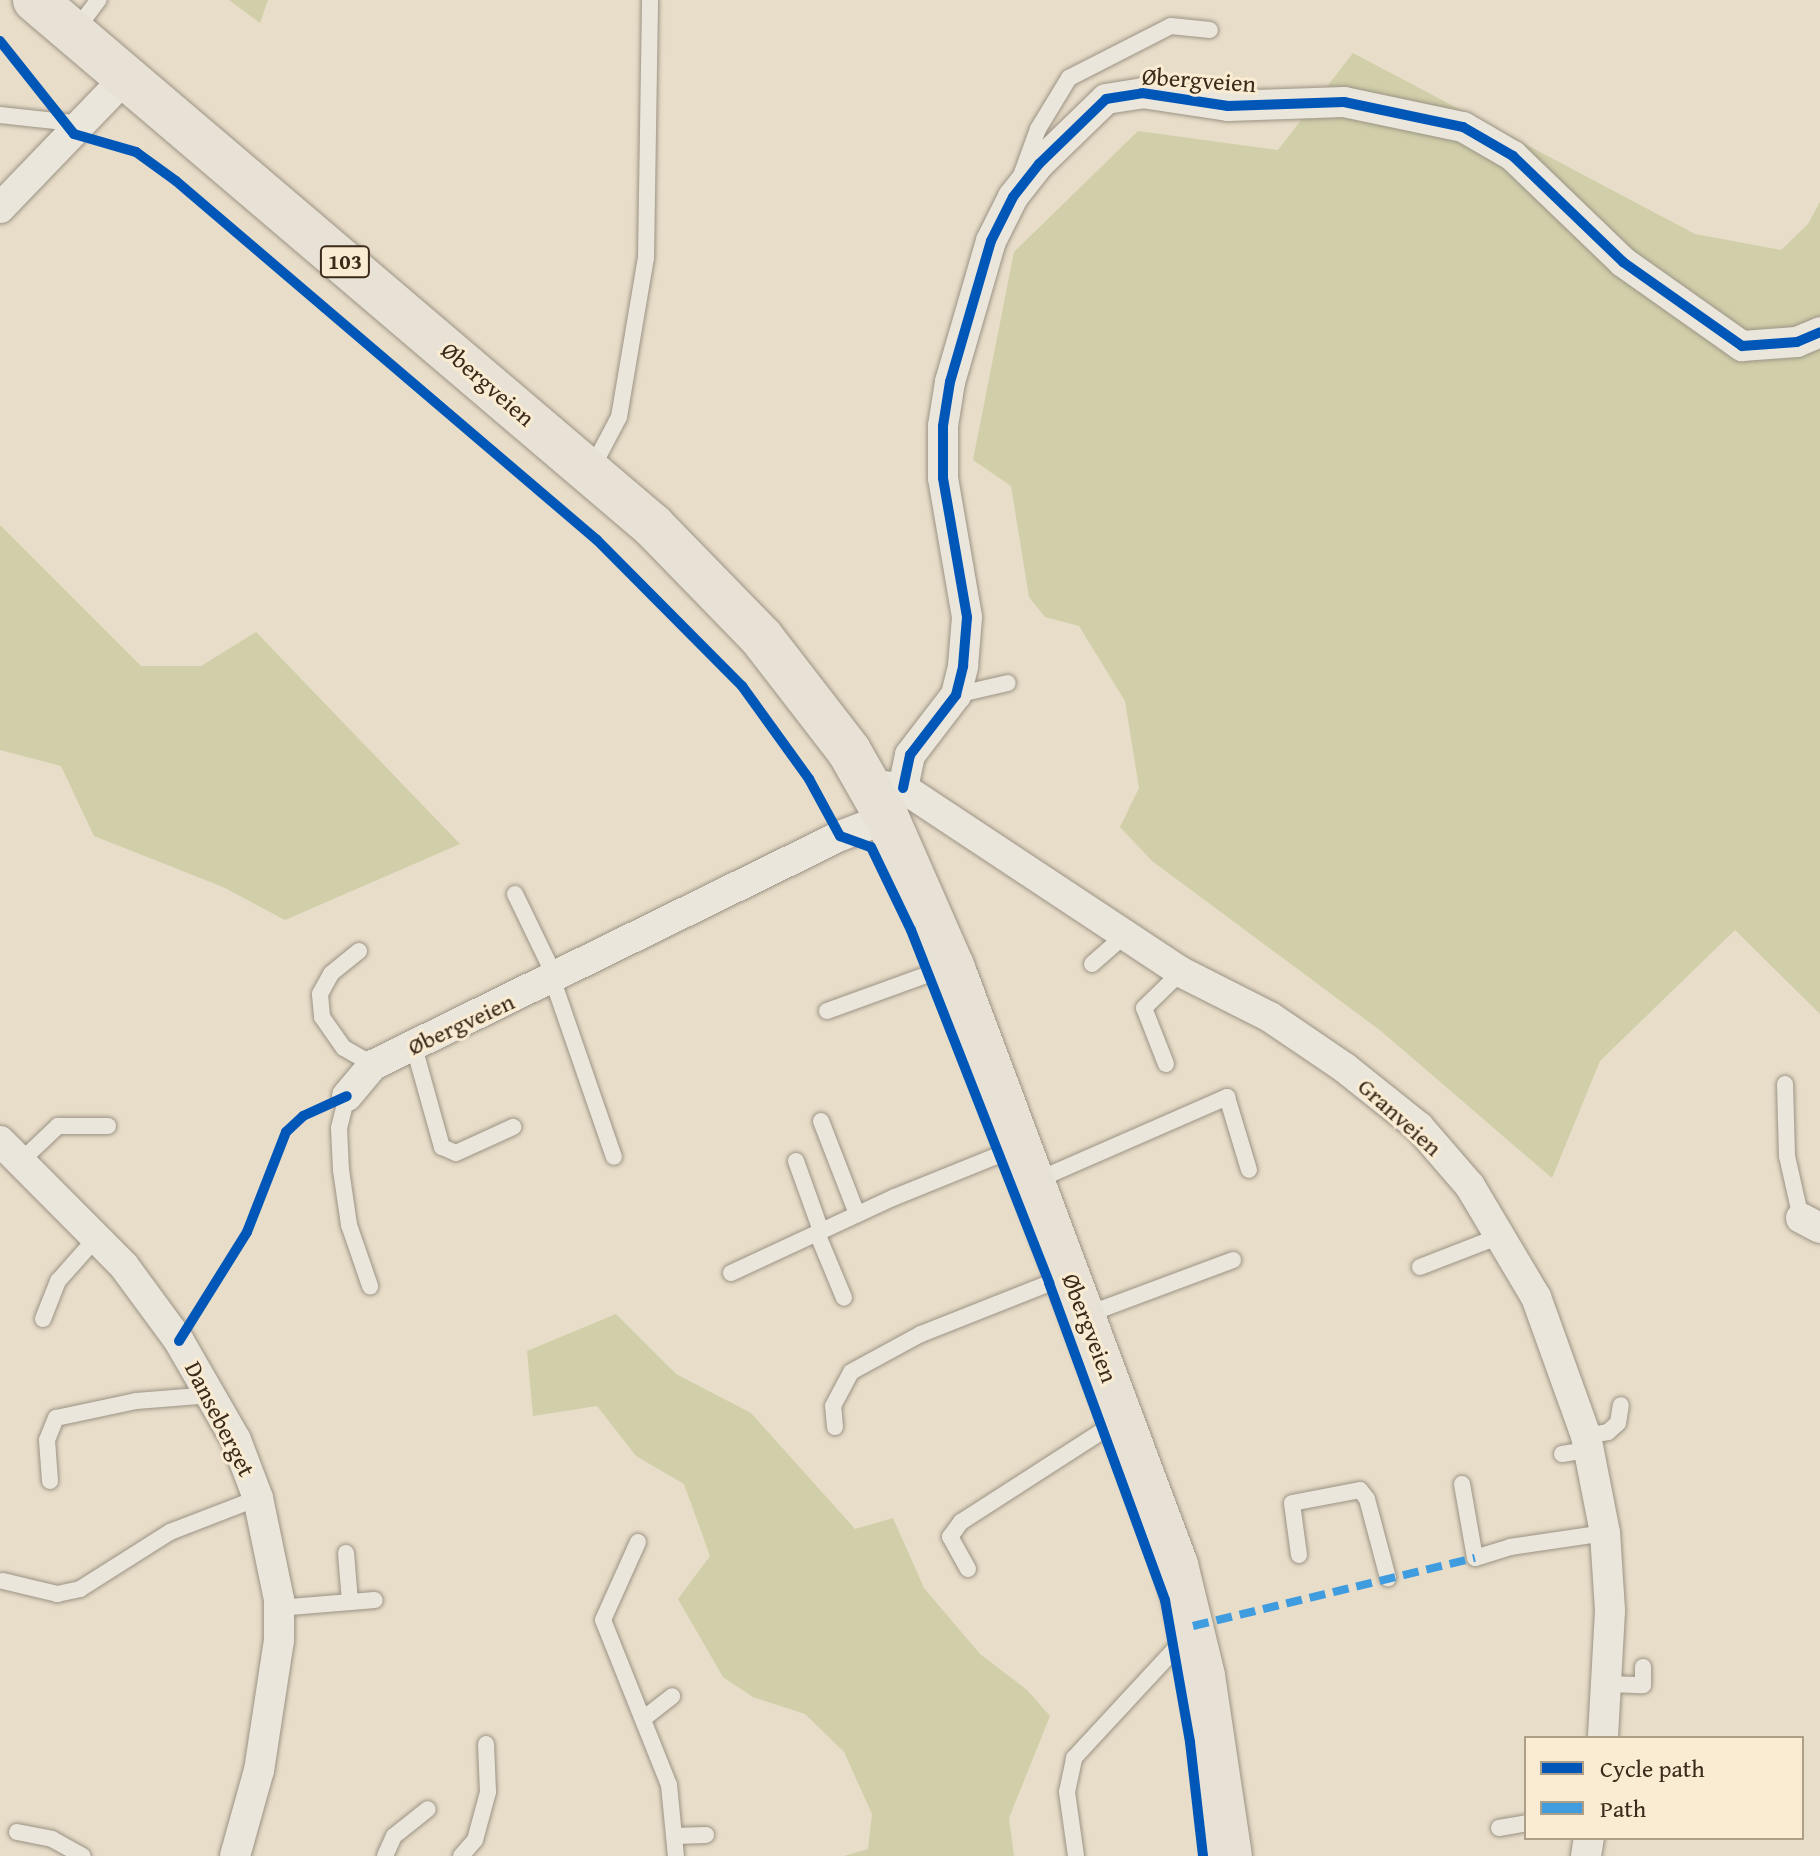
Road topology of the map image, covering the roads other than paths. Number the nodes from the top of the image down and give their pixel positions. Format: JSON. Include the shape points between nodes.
{"nodes":[{"id":1,"x":35,"y":0,"type":"edge"},
{"id":2,"x":650,"y":0,"type":"edge"},
{"id":3,"x":86,"y":16,"type":"edge"},
{"id":4,"x":1210,"y":30,"type":"dead end"},
{"id":5,"x":127,"y":76,"type":"junction"},
{"id":6,"x":0,"y":115,"type":"edge"},
{"id":7,"x":84,"y":124,"type":"junction"},
{"id":8,"x":1013,"y":197,"type":"junction"},
{"id":9,"x":0,"y":208,"type":"edge"},
{"id":10,"x":1820,"y":332,"type":"edge"},
{"id":11,"x":590,"y":472,"type":"junction"},
{"id":12,"x":1008,"y":683,"type":"dead end"},
{"id":13,"x":956,"y":695,"type":"junction"},
{"id":14,"x":886,"y":797,"type":"junction"},
{"id":15,"x":515,"y":894,"type":"dead end"},
{"id":16,"x":1125,"y":935,"type":"junction"},
{"id":17,"x":359,"y":951,"type":"dead end"},
{"id":18,"x":1092,"y":964,"type":"dead end"},
{"id":19,"x":952,"y":966,"type":"junction"},
{"id":20,"x":1181,"y":972,"type":"junction"},
{"id":21,"x":554,"y":980,"type":"junction"},
{"id":22,"x":827,"y":1011,"type":"dead end"},
{"id":23,"x":414,"y":1047,"type":"junction"},
{"id":24,"x":1166,"y":1064,"type":"dead end"},
{"id":25,"x":373,"y":1065,"type":"junction"},
{"id":26,"x":1785,"y":1084,"type":"dead end"},
{"id":27,"x":347,"y":1096,"type":"joint"},
{"id":28,"x":821,"y":1121,"type":"dead end"},
{"id":29,"x":108,"y":1126,"type":"dead end"},
{"id":30,"x":513,"y":1127,"type":"dead end"},
{"id":31,"x":11,"y":1150,"type":"edge"},
{"id":32,"x":614,"y":1157,"type":"dead end"},
{"id":33,"x":796,"y":1161,"type":"dead end"},
{"id":34,"x":1028,"y":1164,"type":"junction"},
{"id":35,"x":1249,"y":1170,"type":"dead end"},
{"id":36,"x":857,"y":1214,"type":"junction"},
{"id":37,"x":1810,"y":1223,"type":"edge"},
{"id":38,"x":819,"y":1232,"type":"junction"},
{"id":39,"x":1500,"y":1236,"type":"junction"},
{"id":40,"x":97,"y":1237,"type":"junction"},
{"id":41,"x":1233,"y":1260,"type":"dead end"},
{"id":42,"x":1420,"y":1267,"type":"dead end"},
{"id":43,"x":731,"y":1273,"type":"dead end"},
{"id":44,"x":1070,"y":1275,"type":"junction"},
{"id":45,"x":370,"y":1286,"type":"dead end"},
{"id":46,"x":844,"y":1298,"type":"dead end"},
{"id":47,"x":1086,"y":1315,"type":"junction"},
{"id":48,"x":43,"y":1319,"type":"dead end"},
{"id":49,"x":212,"y":1395,"type":"junction"},
{"id":50,"x":1621,"y":1405,"type":"dead end"},
{"id":51,"x":1123,"y":1417,"type":"junction"},
{"id":52,"x":835,"y":1427,"type":"dead end"},
{"id":53,"x":1579,"y":1447,"type":"junction"},
{"id":54,"x":50,"y":1481,"type":"dead end"},
{"id":55,"x":1462,"y":1484,"type":"dead end"},
{"id":56,"x":258,"y":1498,"type":"junction"},
{"id":57,"x":1605,"y":1533,"type":"junction"},
{"id":58,"x":638,"y":1542,"type":"dead end"},
{"id":59,"x":346,"y":1553,"type":"dead end"},
{"id":60,"x":1299,"y":1555,"type":"dead end"},
{"id":61,"x":968,"y":1569,"type":"dead end"},
{"id":62,"x":1388,"y":1578,"type":"dead end"},
{"id":63,"x":3,"y":1581,"type":"dead end"},
{"id":64,"x":375,"y":1600,"type":"dead end"},
{"id":65,"x":350,"y":1602,"type":"junction"},
{"id":66,"x":278,"y":1608,"type":"junction"},
{"id":67,"x":1194,"y":1628,"type":"junction"},
{"id":68,"x":1643,"y":1667,"type":"dead end"},
{"id":69,"x":1608,"y":1684,"type":"junction"},
{"id":70,"x":672,"y":1696,"type":"dead end"},
{"id":71,"x":643,"y":1719,"type":"junction"},
{"id":72,"x":1603,"y":1736,"type":"edge"},
{"id":73,"x":486,"y":1744,"type":"dead end"},
{"id":74,"x":428,"y":1809,"type":"dead end"},
{"id":75,"x":1524,"y":1823,"type":"edge"},
{"id":76,"x":1499,"y":1828,"type":"dead end"},
{"id":77,"x":17,"y":1832,"type":"dead end"},
{"id":78,"x":706,"y":1835,"type":"dead end"},
{"id":79,"x":675,"y":1836,"type":"junction"},
{"id":80,"x":83,"y":1856,"type":"edge"},
{"id":81,"x":235,"y":1856,"type":"edge"},
{"id":82,"x":385,"y":1856,"type":"edge"},
{"id":83,"x":461,"y":1856,"type":"edge"},
{"id":84,"x":676,"y":1856,"type":"edge"},
{"id":85,"x":1076,"y":1856,"type":"edge"},
{"id":86,"x":1230,"y":1856,"type":"edge"}],
"edges":[{"from":1,"to":3,"type":"main road","name":"Øbergveien","number":"103"},
{"from":2,"to":11,"type":"lane","via":[[646,258],[619,417]]},
{"from":3,"to":5,"type":"main road","name":"Øbergveien","number":"103"},
{"from":4,"to":8,"type":"lane","via":[[1171,26],[1069,78],[1038,129]]},
{"from":5,"to":7,"type":"street"},
{"from":5,"to":11,"type":"main road","name":"Øbergveien","number":"103"},
{"from":6,"to":7,"type":"lane"},
{"from":7,"to":9,"type":"street"},
{"from":8,"to":10,"type":"street","name":"Øbergveien","via":[[1106,99],[1142,93],[1228,106],[1302,100],[1395,111],[1463,127],[1513,156],[1623,262],[1742,346],[1797,342]]},
{"from":8,"to":13,"type":"street","name":"Øbergveien","via":[[991,241],[950,382],[943,426],[943,478],[967,617]]},
{"from":11,"to":14,"type":"main road","name":"Øbergveien","number":"103","via":[[664,537],[761,637]]},
{"from":12,"to":13,"type":"lane"},
{"from":13,"to":14,"type":"street","name":"Øbergveien"},
{"from":14,"to":16,"type":"street","name":"Granveien"},
{"from":14,"to":19,"type":"main road","name":"Øbergveien","number":"103"},
{"from":14,"to":21,"type":"street","name":"Øbergveien","via":[[840,836]]},
{"from":15,"to":21,"type":"lane"},
{"from":16,"to":18,"type":"lane"},
{"from":16,"to":20,"type":"street","name":"Granveien"},
{"from":17,"to":25,"type":"lane","via":[[331,974],[320,994],[322,1017],[344,1048]]},
{"from":19,"to":22,"type":"lane"},
{"from":19,"to":34,"type":"main road","name":"Øbergveien","number":"103"},
{"from":20,"to":24,"type":"lane","via":[[1144,1008]]},
{"from":20,"to":39,"type":"street","name":"Granveien","via":[[1270,1017],[1419,1127],[1470,1186]]},
{"from":21,"to":23,"type":"street","name":"Øbergveien"},
{"from":21,"to":32,"type":"lane"},
{"from":23,"to":25,"type":"street","name":"Øbergveien"},
{"from":23,"to":30,"type":"lane","via":[[442,1147],[456,1153]]},
{"from":25,"to":27,"type":"street","name":"Øbergveien"},
{"from":26,"to":37,"type":"lane","via":[[1787,1156]]},
{"from":27,"to":45,"type":"lane","via":[[339,1128],[341,1170],[349,1225]]},
{"from":28,"to":36,"type":"lane"},
{"from":29,"to":31,"type":"lane","via":[[58,1126]]},
{"from":31,"to":40,"type":"street","name":"Danseberget"},
{"from":33,"to":38,"type":"lane"},
{"from":34,"to":35,"type":"lane","via":[[1227,1097]]},
{"from":34,"to":36,"type":"lane"},
{"from":34,"to":44,"type":"main road","name":"Øbergveien","number":"103"},
{"from":36,"to":38,"type":"lane"},
{"from":38,"to":43,"type":"lane"},
{"from":38,"to":46,"type":"lane"},
{"from":39,"to":42,"type":"lane"},
{"from":39,"to":53,"type":"street","name":"Granveien","via":[[1536,1297]]},
{"from":40,"to":48,"type":"lane","via":[[58,1281]]},
{"from":40,"to":49,"type":"street","name":"Danseberget","via":[[179,1341]]},
{"from":41,"to":47,"type":"lane"},
{"from":44,"to":47,"type":"main road","name":"Øbergveien","number":"103"},
{"from":44,"to":52,"type":"lane","via":[[921,1334],[851,1372],[833,1406]]},
{"from":47,"to":51,"type":"main road","name":"Øbergveien","number":"103"},
{"from":49,"to":54,"type":"lane","via":[[136,1401],[56,1418],[47,1440]]},
{"from":49,"to":56,"type":"street","name":"Danseberget"},
{"from":50,"to":53,"type":"lane","via":[[1618,1423]]},
{"from":51,"to":61,"type":"lane","via":[[961,1522],[950,1537]]},
{"from":51,"to":67,"type":"main road","name":"Øbergveien","number":"103"},
{"from":53,"to":57,"type":"street","name":"Granveien"},
{"from":55,"to":57,"type":"lane","via":[[1475,1558],[1510,1547]]},
{"from":56,"to":63,"type":"lane","via":[[170,1532],[80,1589],[57,1594]]},
{"from":56,"to":66,"type":"street","name":"Danseberget"},
{"from":57,"to":69,"type":"street","name":"Granveien"},
{"from":58,"to":71,"type":"lane","via":[[603,1620]]},
{"from":59,"to":65,"type":"lane"},
{"from":60,"to":62,"type":"lane","via":[[1292,1503],[1360,1490]]},
{"from":64,"to":65,"type":"lane"},
{"from":65,"to":66,"type":"lane"},
{"from":66,"to":81,"type":"street","name":"Danseberget","via":[[274,1694]]},
{"from":67,"to":85,"type":"lane","via":[[1074,1758],[1067,1792]]},
{"from":67,"to":86,"type":"main road","name":"Øbergveien","number":"103"},
{"from":68,"to":69,"type":"lane","via":[[1643,1685]]},
{"from":69,"to":72,"type":"street","name":"Granveien"},
{"from":70,"to":71,"type":"lane"},
{"from":71,"to":79,"type":"lane","via":[[669,1785]]},
{"from":73,"to":83,"type":"lane","via":[[488,1792],[475,1840]]},
{"from":74,"to":82,"type":"lane","via":[[394,1836]]},
{"from":75,"to":76,"type":"lane"},
{"from":77,"to":80,"type":"lane","via":[[52,1839]]},
{"from":78,"to":79,"type":"lane"},
{"from":79,"to":84,"type":"lane"}]}
